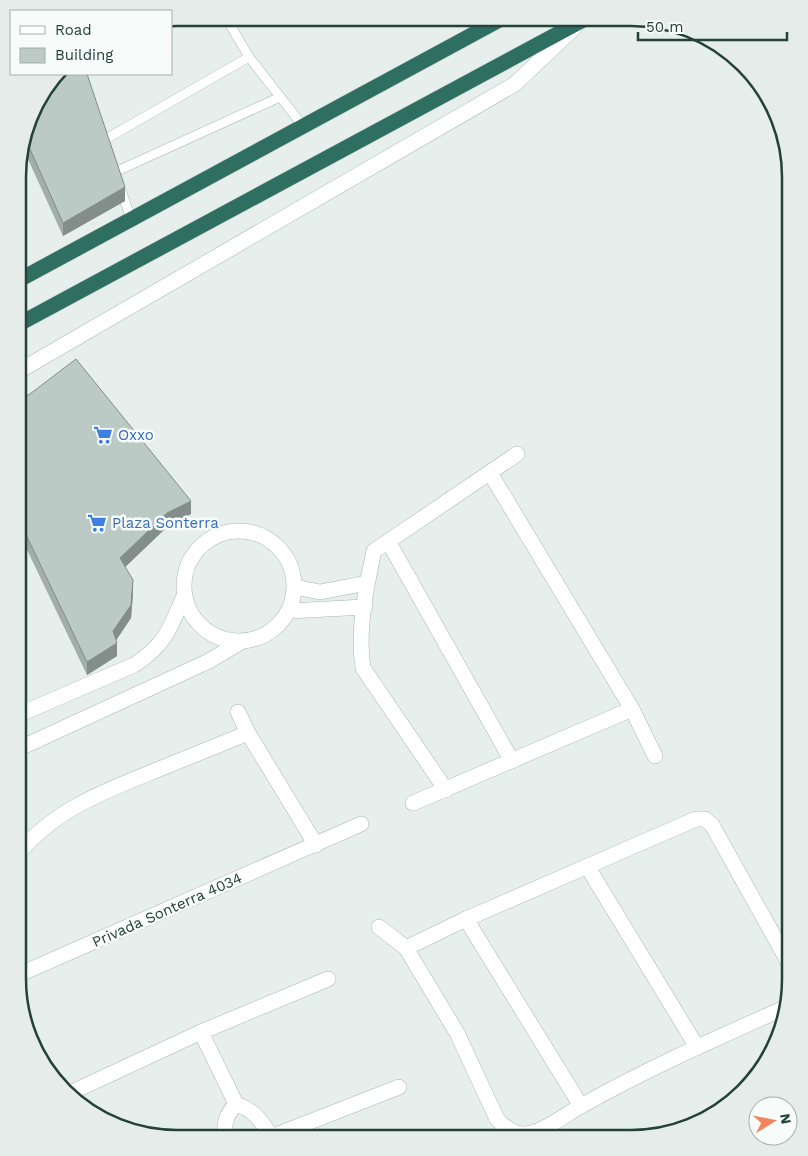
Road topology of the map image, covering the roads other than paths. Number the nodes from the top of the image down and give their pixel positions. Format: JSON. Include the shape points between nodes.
{"nodes":[{"id":1,"x":488,"y":26,"type":"edge"},
{"id":2,"x":571,"y":26,"type":"edge"},
{"id":3,"x":576,"y":26,"type":"edge"},
{"id":4,"x":231,"y":27,"type":"edge"},
{"id":5,"x":249,"y":57,"type":"junction"},
{"id":6,"x":280,"y":97,"type":"junction"},
{"id":7,"x":303,"y":126,"type":"junction"},
{"id":8,"x":102,"y":129,"type":"edge"},
{"id":9,"x":131,"y":219,"type":"junction"},
{"id":10,"x":26,"y":276,"type":"edge"},
{"id":11,"x":26,"y":320,"type":"edge"},
{"id":12,"x":26,"y":366,"type":"edge"},
{"id":13,"x":26,"y":400,"type":"edge"},
{"id":14,"x":33,"y":423,"type":"edge"},
{"id":15,"x":517,"y":454,"type":"dead end"},
{"id":16,"x":490,"y":473,"type":"junction"},
{"id":17,"x":388,"y":541,"type":"junction"},
{"id":18,"x":367,"y":583,"type":"junction"},
{"id":19,"x":295,"y":587,"type":"junction"},
{"id":20,"x":184,"y":596,"type":"junction"},
{"id":21,"x":365,"y":606,"type":"junction"},
{"id":22,"x":289,"y":611,"type":"junction"},
{"id":23,"x":241,"y":642,"type":"junction"},
{"id":24,"x":632,"y":709,"type":"junction"},
{"id":25,"x":26,"y":712,"type":"edge"},
{"id":26,"x":238,"y":712,"type":"dead end"},
{"id":27,"x":248,"y":733,"type":"junction"},
{"id":28,"x":26,"y":745,"type":"edge"},
{"id":29,"x":655,"y":756,"type":"dead end"},
{"id":30,"x":512,"y":762,"type":"junction"},
{"id":31,"x":446,"y":790,"type":"junction"},
{"id":32,"x":413,"y":803,"type":"dead end"},
{"id":33,"x":362,"y":824,"type":"dead end"},
{"id":34,"x":316,"y":845,"type":"junction"},
{"id":35,"x":26,"y":846,"type":"edge"},
{"id":36,"x":587,"y":866,"type":"junction"},
{"id":37,"x":466,"y":919,"type":"junction"},
{"id":38,"x":379,"y":927,"type":"dead end"},
{"id":39,"x":406,"y":948,"type":"junction"},
{"id":40,"x":781,"y":949,"type":"edge"},
{"id":41,"x":26,"y":972,"type":"edge"},
{"id":42,"x":328,"y":979,"type":"dead end"},
{"id":43,"x":778,"y":1011,"type":"edge"},
{"id":44,"x":201,"y":1032,"type":"junction"},
{"id":45,"x":697,"y":1047,"type":"junction"},
{"id":46,"x":399,"y":1087,"type":"dead end"},
{"id":47,"x":76,"y":1090,"type":"edge"},
{"id":48,"x":236,"y":1104,"type":"junction"},
{"id":49,"x":582,"y":1106,"type":"junction"},
{"id":50,"x":224,"y":1130,"type":"edge"},
{"id":51,"x":266,"y":1130,"type":"edge"},
{"id":52,"x":291,"y":1130,"type":"edge"},
{"id":53,"x":511,"y":1130,"type":"edge"},
{"id":54,"x":547,"y":1130,"type":"edge"}],
"edges":[{"from":1,"to":7,"type":"highway"},
{"from":2,"to":11,"type":"highway"},
{"from":3,"to":12,"type":"street","via":[[515,84]]},
{"from":4,"to":5,"type":"lane"},
{"from":5,"to":6,"type":"lane"},
{"from":5,"to":8,"type":"lane","via":[[107,143]]},
{"from":6,"to":7,"type":"lane"},
{"from":6,"to":9,"type":"lane","via":[[114,168]]},
{"from":7,"to":9,"type":"highway"},
{"from":9,"to":10,"type":"highway"},
{"from":13,"to":14,"type":"lane"},
{"from":15,"to":16,"type":"street"},
{"from":16,"to":17,"type":"street"},
{"from":16,"to":24,"type":"street"},
{"from":17,"to":18,"type":"street","via":[[374,551]]},
{"from":17,"to":30,"type":"street"},
{"from":18,"to":19,"type":"street","via":[[320,592]]},
{"from":18,"to":21,"type":"street"},
{"from":19,"to":20,"type":"street","via":[[285,555],[274,543],[259,534],[234,531],[210,538],[198,549],[186,571]]},
{"from":19,"to":22,"type":"street"},
{"from":20,"to":23,"type":"street","via":[[191,614],[204,630],[221,640]]},
{"from":20,"to":25,"type":"street","via":[[166,637],[151,654],[134,665]]},
{"from":21,"to":22,"type":"street"},
{"from":21,"to":31,"type":"street","via":[[360,648],[363,668]]},
{"from":22,"to":23,"type":"street","via":[[270,633],[256,640]]},
{"from":23,"to":28,"type":"street","via":[[209,661]]},
{"from":24,"to":29,"type":"street"},
{"from":24,"to":30,"type":"street"},
{"from":26,"to":27,"type":"street"},
{"from":27,"to":34,"type":"street"},
{"from":27,"to":35,"type":"street","via":[[82,802],[46,826]]},
{"from":30,"to":31,"type":"street"},
{"from":31,"to":32,"type":"street"},
{"from":33,"to":34,"type":"street","name":"Privada Sonterra 4034"},
{"from":34,"to":41,"type":"street","name":"Privada Sonterra 4034"},
{"from":36,"to":37,"type":"street"},
{"from":36,"to":40,"type":"street","via":[[687,822],[705,819],[716,831]]},
{"from":36,"to":45,"type":"street"},
{"from":37,"to":39,"type":"street"},
{"from":37,"to":49,"type":"street"},
{"from":38,"to":39,"type":"street"},
{"from":39,"to":53,"type":"street","via":[[457,1033],[497,1119]]},
{"from":42,"to":44,"type":"street"},
{"from":43,"to":45,"type":"street"},
{"from":44,"to":47,"type":"street"},
{"from":44,"to":48,"type":"street"},
{"from":45,"to":49,"type":"street"},
{"from":46,"to":52,"type":"street"},
{"from":48,"to":50,"type":"street","via":[[227,1113]]},
{"from":48,"to":51,"type":"street","via":[[256,1115]]},
{"from":49,"to":54,"type":"street"}]}
